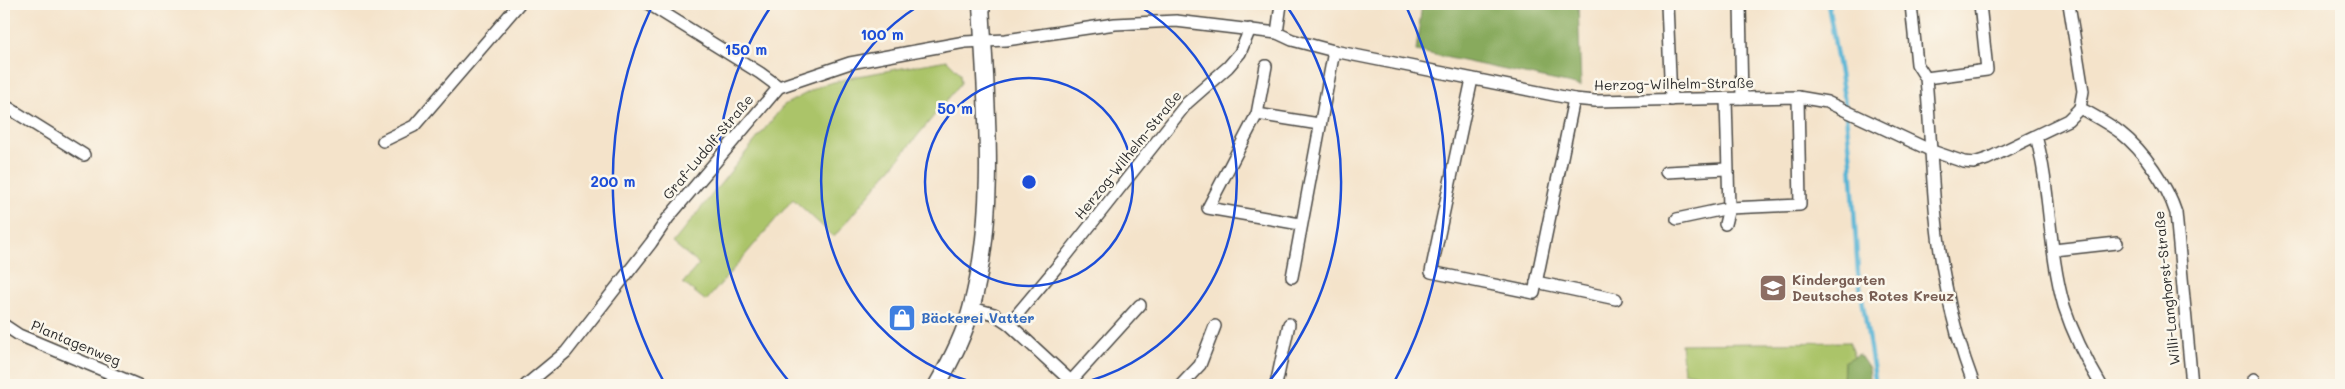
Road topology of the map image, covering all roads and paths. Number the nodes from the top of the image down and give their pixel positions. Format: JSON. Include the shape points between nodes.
{"nodes":[{"id":1,"x":519,"y":4,"type":"edge"},
{"id":2,"x":649,"y":4,"type":"edge"},
{"id":3,"x":981,"y":4,"type":"edge"},
{"id":4,"x":1280,"y":4,"type":"edge"},
{"id":5,"x":1667,"y":4,"type":"edge"},
{"id":6,"x":1740,"y":4,"type":"edge"},
{"id":7,"x":1910,"y":4,"type":"edge"},
{"id":8,"x":1980,"y":4,"type":"edge"},
{"id":9,"x":2068,"y":4,"type":"edge"},
{"id":10,"x":1250,"y":28,"type":"junction"},
{"id":11,"x":1277,"y":33,"type":"junction"},
{"id":12,"x":983,"y":41,"type":"junction"},
{"id":13,"x":1334,"y":52,"type":"junction"},
{"id":14,"x":1266,"y":66,"type":"dead end"},
{"id":15,"x":1926,"y":78,"type":"junction"},
{"id":16,"x":1472,"y":79,"type":"junction"},
{"id":17,"x":779,"y":87,"type":"junction"},
{"id":18,"x":1798,"y":97,"type":"junction"},
{"id":19,"x":1742,"y":98,"type":"junction"},
{"id":20,"x":1574,"y":99,"type":"junction"},
{"id":21,"x":1726,"y":99,"type":"junction"},
{"id":22,"x":1671,"y":100,"type":"junction"},
{"id":23,"x":4,"y":104,"type":"edge"},
{"id":24,"x":2080,"y":108,"type":"junction"},
{"id":25,"x":1257,"y":114,"type":"junction"},
{"id":26,"x":1319,"y":124,"type":"junction"},
{"id":27,"x":2036,"y":136,"type":"junction"},
{"id":28,"x":383,"y":141,"type":"dead end"},
{"id":29,"x":1932,"y":151,"type":"junction"},
{"id":30,"x":84,"y":155,"type":"dead end"},
{"id":31,"x":1726,"y":169,"type":"junction"},
{"id":32,"x":1666,"y":172,"type":"dead end"},
{"id":33,"x":1729,"y":208,"type":"junction"},
{"id":34,"x":1677,"y":219,"type":"dead end"},
{"id":35,"x":1300,"y":224,"type":"junction"},
{"id":36,"x":1725,"y":224,"type":"dead end"},
{"id":37,"x":2117,"y":243,"type":"dead end"},
{"id":38,"x":2054,"y":250,"type":"junction"},
{"id":39,"x":1292,"y":277,"type":"dead end"},
{"id":40,"x":1536,"y":282,"type":"junction"},
{"id":41,"x":1616,"y":299,"type":"dead end"},
{"id":42,"x":1140,"y":305,"type":"dead end"},
{"id":43,"x":972,"y":308,"type":"junction"},
{"id":44,"x":1009,"y":324,"type":"junction"},
{"id":45,"x":1289,"y":324,"type":"dead end"},
{"id":46,"x":4,"y":325,"type":"edge"},
{"id":47,"x":1215,"y":326,"type":"dead end"},
{"id":48,"x":118,"y":377,"type":"junction"},
{"id":49,"x":1073,"y":383,"type":"edge"},
{"id":50,"x":105,"y":385,"type":"edge"},
{"id":51,"x":138,"y":385,"type":"edge"},
{"id":52,"x":526,"y":385,"type":"edge"},
{"id":53,"x":937,"y":385,"type":"edge"},
{"id":54,"x":1181,"y":385,"type":"edge"},
{"id":55,"x":1276,"y":385,"type":"edge"},
{"id":56,"x":1974,"y":385,"type":"edge"},
{"id":57,"x":2101,"y":385,"type":"edge"},
{"id":58,"x":2192,"y":385,"type":"edge"}],
"edges":[{"from":1,"to":28,"type":"street","via":[[414,126]]},
{"from":2,"to":17,"type":"street"},
{"from":3,"to":12,"type":"main road"},
{"from":4,"to":11,"type":"street"},
{"from":5,"to":22,"type":"street"},
{"from":6,"to":19,"type":"street"},
{"from":7,"to":15,"type":"street","via":[[1917,64]]},
{"from":8,"to":15,"type":"street","via":[[1987,70]]},
{"from":9,"to":24,"type":"street","via":[[2083,91]]},
{"from":10,"to":11,"type":"street","name":"Herzog-Wilhelm-Straße"},
{"from":10,"to":12,"type":"street","name":"Herzog-Wilhelm-Straße","via":[[1176,21],[1115,24]]},
{"from":10,"to":44,"type":"street","name":"Herzog-Wilhelm-Straße","via":[[1240,53],[1187,103]]},
{"from":11,"to":13,"type":"street","name":"Herzog-Wilhelm-Straße"},
{"from":12,"to":17,"type":"street","via":[[850,63]]},
{"from":12,"to":43,"type":"main road","via":[[988,178],[982,248]]},
{"from":13,"to":16,"type":"street","name":"Herzog-Wilhelm-Straße"},
{"from":13,"to":26,"type":"street"},
{"from":14,"to":25,"type":"street"},
{"from":15,"to":29,"type":"street"},
{"from":16,"to":20,"type":"street","name":"Herzog-Wilhelm-Straße"},
{"from":16,"to":40,"type":"street","via":[[1431,272],[1534,293]]},
{"from":17,"to":52,"type":"street","name":"Graf-Ludolf-Straße","via":[[668,218],[566,352]]},
{"from":18,"to":19,"type":"street","name":"Herzog-Wilhelm-Straße"},
{"from":18,"to":29,"type":"street","name":"Herzog-Wilhelm-Straße","via":[[1835,106]]},
{"from":18,"to":33,"type":"street","via":[[1800,205]]},
{"from":19,"to":21,"type":"street","name":"Herzog-Wilhelm-Straße"},
{"from":20,"to":22,"type":"street","name":"Herzog-Wilhelm-Straße"},
{"from":20,"to":40,"type":"street"},
{"from":21,"to":22,"type":"street","name":"Herzog-Wilhelm-Straße"},
{"from":21,"to":31,"type":"street"},
{"from":23,"to":30,"type":"street"},
{"from":24,"to":27,"type":"street","name":"Herzog-Wilhelm-Straße","via":[[2068,120]]},
{"from":24,"to":58,"type":"street","name":"Willi-Langhorst-Straße","via":[[2126,137],[2162,179],[2171,198],[2176,213]]},
{"from":25,"to":26,"type":"street"},
{"from":25,"to":35,"type":"street","via":[[1208,208]]},
{"from":26,"to":35,"type":"street"},
{"from":27,"to":29,"type":"street","name":"Herzog-Wilhelm-Straße","via":[[1974,163]]},
{"from":27,"to":38,"type":"street","via":[[2044,167]]},
{"from":29,"to":56,"type":"street","via":[[1945,284]]},
{"from":31,"to":32,"type":"street"},
{"from":31,"to":33,"type":"street"},
{"from":33,"to":34,"type":"street"},
{"from":33,"to":36,"type":"street"},
{"from":35,"to":39,"type":"street"},
{"from":37,"to":38,"type":"street"},
{"from":38,"to":57,"type":"street","via":[[2069,320]]},
{"from":40,"to":41,"type":"street"},
{"from":42,"to":49,"type":"street"},
{"from":43,"to":44,"type":"street","via":[[994,314]]},
{"from":43,"to":53,"type":"main road","via":[[960,343]]},
{"from":44,"to":49,"type":"street"},
{"from":45,"to":55,"type":"street"},
{"from":46,"to":48,"type":"street","name":"Plantagenweg"},
{"from":47,"to":54,"type":"street","via":[[1200,365]]},
{"from":48,"to":50,"type":"street"},
{"from":48,"to":51,"type":"street","name":"Plantagenweg"}]}
